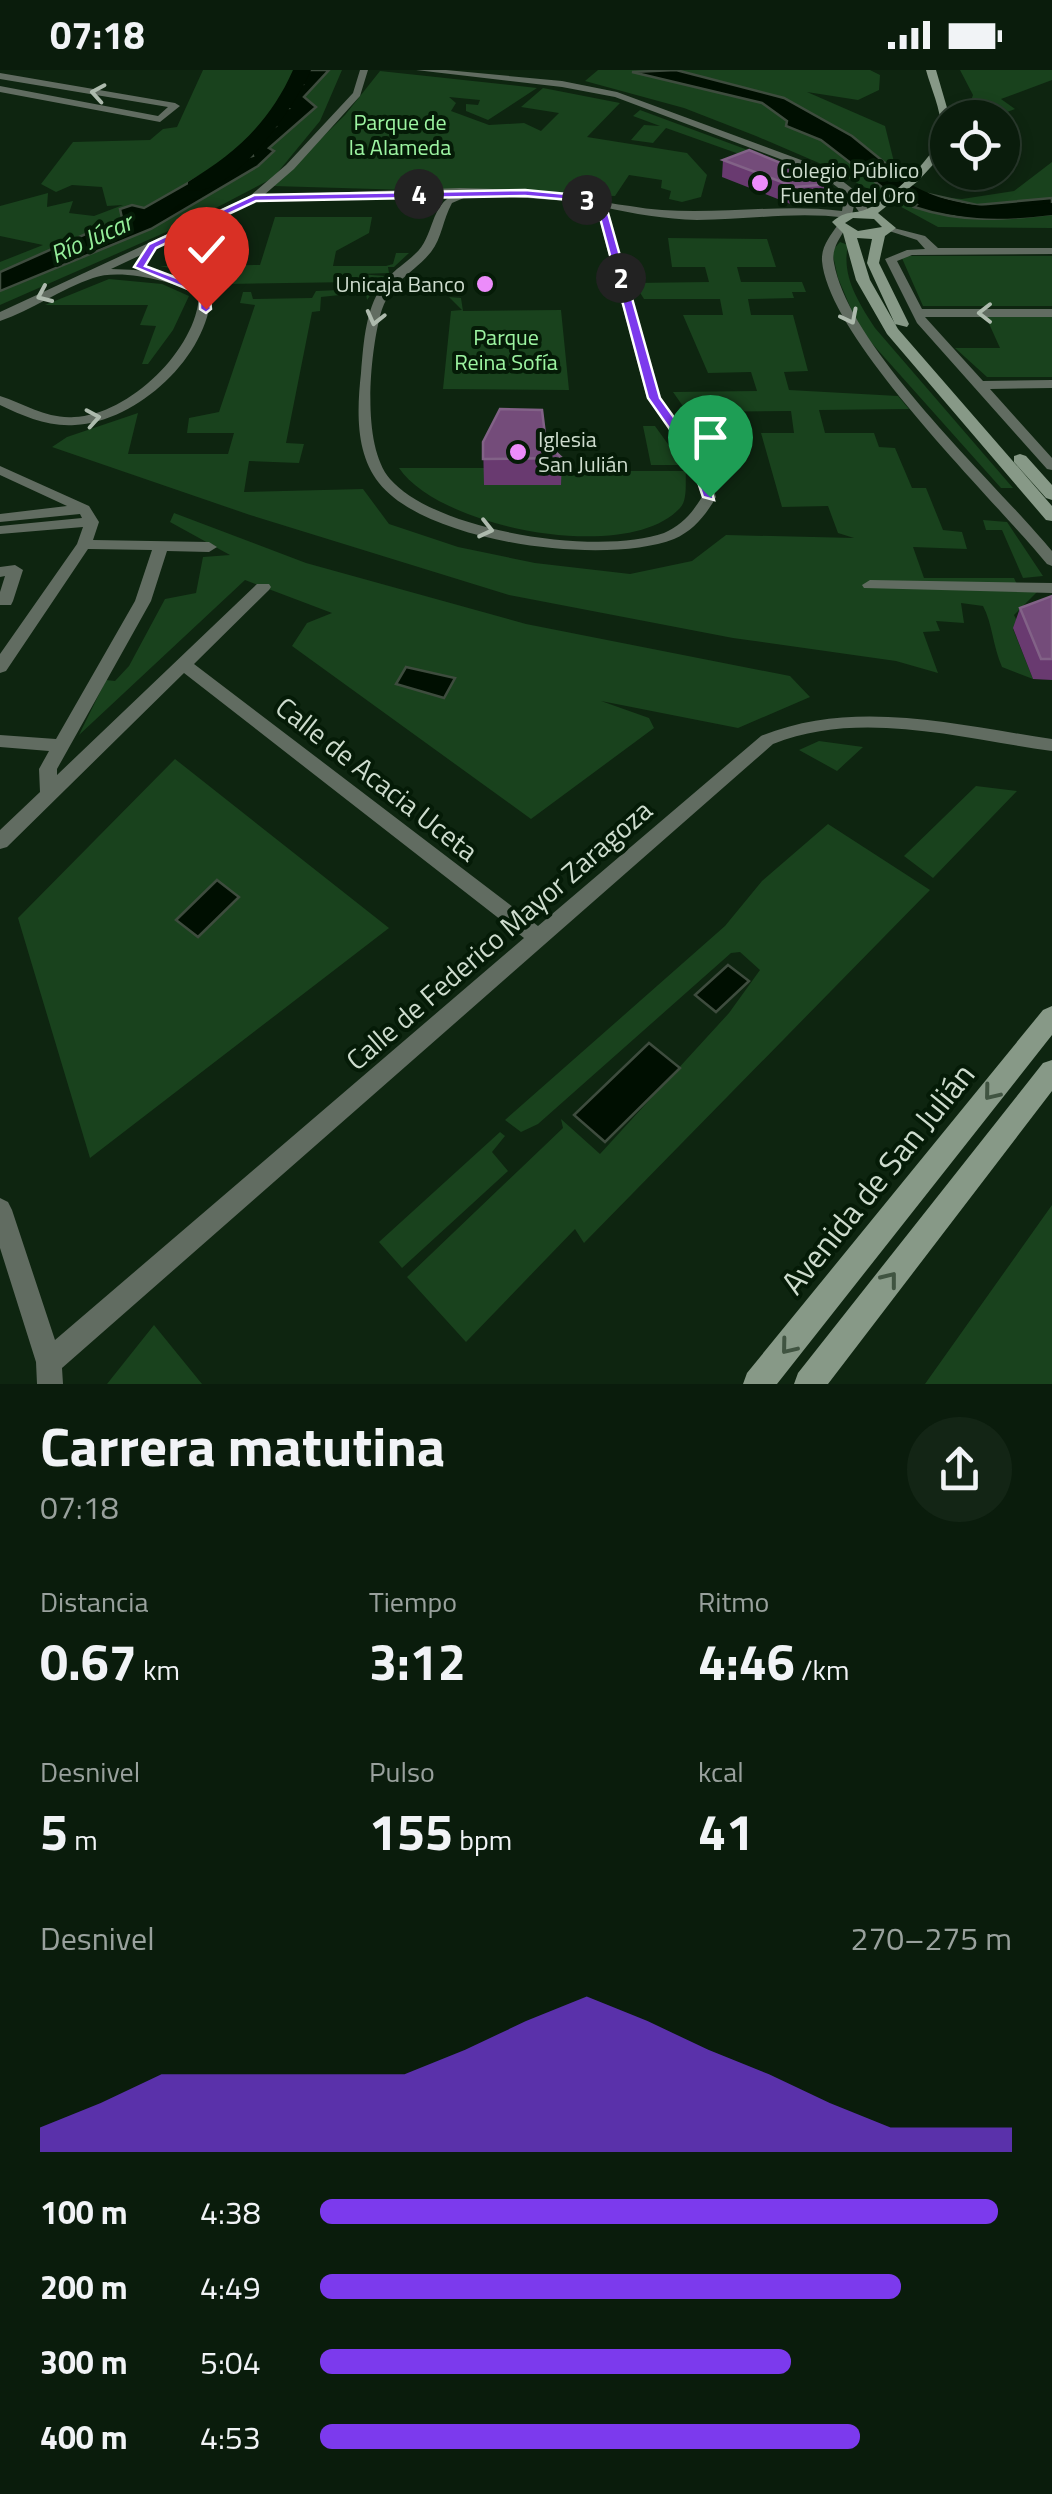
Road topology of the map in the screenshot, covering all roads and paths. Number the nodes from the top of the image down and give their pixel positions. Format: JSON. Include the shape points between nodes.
{"nodes":[{"id":1,"x":374,"y":70,"type":"edge"},
{"id":2,"x":420,"y":70,"type":"edge"},
{"id":3,"x":931,"y":70,"type":"edge"},
{"id":4,"x":944,"y":70,"type":"edge"},
{"id":5,"x":361,"y":72,"type":"edge"},
{"id":6,"x":0,"y":76,"type":"edge"},
{"id":7,"x":0,"y":89,"type":"edge"},
{"id":8,"x":953,"y":100,"type":"edge"},
{"id":9,"x":930,"y":179,"type":"edge"},
{"id":10,"x":469,"y":193,"type":"junction"},
{"id":11,"x":411,"y":194,"type":"junction"},
{"id":12,"x":254,"y":198,"type":"junction"},
{"id":13,"x":585,"y":198,"type":"junction"},
{"id":14,"x":442,"y":208,"type":"junction"},
{"id":15,"x":640,"y":212,"type":"junction"},
{"id":16,"x":790,"y":214,"type":"junction"},
{"id":17,"x":867,"y":214,"type":"junction"},
{"id":18,"x":845,"y":216,"type":"junction"},
{"id":19,"x":607,"y":228,"type":"junction"},
{"id":20,"x":885,"y":228,"type":"junction"},
{"id":21,"x":153,"y":246,"type":"junction"},
{"id":22,"x":927,"y":251,"type":"junction"},
{"id":23,"x":1052,"y":251,"type":"edge"},
{"id":24,"x":94,"y":273,"type":"junction"},
{"id":25,"x":157,"y":277,"type":"junction"},
{"id":26,"x":917,"y":313,"type":"junction"},
{"id":27,"x":1052,"y":313,"type":"edge"},
{"id":28,"x":0,"y":317,"type":"edge"},
{"id":29,"x":978,"y":384,"type":"junction"},
{"id":30,"x":1052,"y":384,"type":"edge"},
{"id":31,"x":0,"y":400,"type":"edge"},
{"id":32,"x":1052,"y":466,"type":"edge"},
{"id":33,"x":0,"y":470,"type":"edge"},
{"id":34,"x":26,"y":480,"type":"junction"},
{"id":35,"x":0,"y":482,"type":"edge"},
{"id":36,"x":1052,"y":494,"type":"edge"},
{"id":37,"x":88,"y":515,"type":"junction"},
{"id":38,"x":1052,"y":516,"type":"edge"},
{"id":39,"x":0,"y":518,"type":"edge"},
{"id":40,"x":0,"y":530,"type":"edge"},
{"id":41,"x":84,"y":544,"type":"junction"},
{"id":42,"x":209,"y":547,"type":"dead end"},
{"id":43,"x":160,"y":548,"type":"junction"},
{"id":44,"x":1052,"y":561,"type":"edge"},
{"id":45,"x":0,"y":572,"type":"edge"},
{"id":46,"x":870,"y":585,"type":"dead end"},
{"id":47,"x":263,"y":587,"type":"dead end"},
{"id":48,"x":1052,"y":588,"type":"edge"},
{"id":49,"x":3,"y":601,"type":"edge"},
{"id":50,"x":43,"y":604,"type":"junction"},
{"id":51,"x":182,"y":663,"type":"junction"},
{"id":52,"x":1,"y":666,"type":"edge"},
{"id":53,"x":0,"y":741,"type":"edge"},
{"id":54,"x":1052,"y":745,"type":"edge"},
{"id":55,"x":61,"y":746,"type":"junction"},
{"id":56,"x":49,"y":794,"type":"junction"},
{"id":57,"x":0,"y":842,"type":"edge"},
{"id":58,"x":538,"y":938,"type":"junction"},
{"id":59,"x":1052,"y":1017,"type":"edge"},
{"id":60,"x":1052,"y":1072,"type":"edge"},
{"id":61,"x":0,"y":1210,"type":"edge"},
{"id":62,"x":49,"y":1373,"type":"edge"},
{"id":63,"x":758,"y":1384,"type":"edge"},
{"id":64,"x":809,"y":1384,"type":"edge"}],
"edges":[{"from":1,"to":5,"type":"street"},
{"from":2,"to":18,"type":"street","via":[[617,95],[824,172]]},
{"from":3,"to":17,"type":"main road","via":[[946,133],[941,148]]},
{"from":4,"to":8,"type":"main road"},
{"from":5,"to":12,"type":"street","via":[[356,94]]},
{"from":7,"to":6,"type":"street","one_way":true,"via":[[160,118],[175,106]]},
{"from":9,"to":20,"type":"main road"},
{"from":10,"to":11,"type":"street"},
{"from":10,"to":13,"type":"street"},
{"from":10,"to":14,"type":"street"},
{"from":11,"to":12,"type":"street"},
{"from":11,"to":14,"type":"street","via":[[429,196]]},
{"from":12,"to":21,"type":"street"},
{"from":13,"to":15,"type":"street"},
{"from":13,"to":19,"type":"street","via":[[604,213]]},
{"from":14,"to":19,"type":"street","one_way":true,"via":[[427,248],[390,282],[372,316],[363,408],[384,481],[426,513],[490,531],[632,546],[670,536],[696,519],[710,497],[697,458],[654,398]]},
{"from":15,"to":16,"type":"street"},
{"from":15,"to":19,"type":"street","via":[[616,218]]},
{"from":16,"to":18,"type":"street"},
{"from":16,"to":18,"type":"street"},
{"from":17,"to":18,"type":"main road"},
{"from":17,"to":18,"type":"street"},
{"from":17,"to":20,"type":"main road"},
{"from":18,"to":20,"type":"main road"},
{"from":18,"to":38,"type":"main road","via":[[863,280],[892,331]]},
{"from":18,"to":44,"type":"street","one_way":true,"via":[[828,262],[856,331]]},
{"from":20,"to":22,"type":"street","via":[[921,238]]},
{"from":20,"to":36,"type":"main road","via":[[872,263],[898,317]]},
{"from":21,"to":24,"type":"street"},
{"from":21,"to":25,"type":"street","via":[[139,267]]},
{"from":22,"to":23,"type":"street"},
{"from":22,"to":26,"type":"street","via":[[891,259]]},
{"from":24,"to":25,"type":"street"},
{"from":24,"to":28,"type":"street","one_way":true},
{"from":31,"to":25,"type":"street","one_way":true,"via":[[74,421],[130,407],[183,352],[206,309],[205,293],[192,284]]},
{"from":27,"to":26,"type":"street","one_way":true},
{"from":26,"to":29,"type":"street"},
{"from":29,"to":30,"type":"street"},
{"from":29,"to":32,"type":"street"},
{"from":33,"to":34,"type":"street"},
{"from":34,"to":35,"type":"street"},
{"from":34,"to":37,"type":"street"},
{"from":37,"to":39,"type":"street"},
{"from":37,"to":40,"type":"street"},
{"from":37,"to":41,"type":"street"},
{"from":41,"to":43,"type":"street"},
{"from":41,"to":50,"type":"street"},
{"from":42,"to":43,"type":"street"},
{"from":43,"to":55,"type":"street","via":[[142,601]]},
{"from":45,"to":49,"type":"street","via":[[14,570]]},
{"from":46,"to":48,"type":"street"},
{"from":47,"to":51,"type":"street"},
{"from":49,"to":50,"type":"street"},
{"from":50,"to":52,"type":"street"},
{"from":51,"to":56,"type":"street"},
{"from":51,"to":58,"type":"street","name":"Calle de Acacia Uceta"},
{"from":53,"to":55,"type":"street"},
{"from":54,"to":58,"type":"street","name":"Calle de Federico Mayor Zaragoza","via":[[848,720],[782,731]]},
{"from":55,"to":56,"type":"street","via":[[48,769]]},
{"from":56,"to":57,"type":"street"},
{"from":58,"to":62,"type":"street","name":"Calle de Federico Mayor Zaragoza"},
{"from":59,"to":63,"type":"main road","name":"Avenida de San Julián","one_way":true},
{"from":64,"to":60,"type":"main road","one_way":true},
{"from":61,"to":62,"type":"street"}]}
